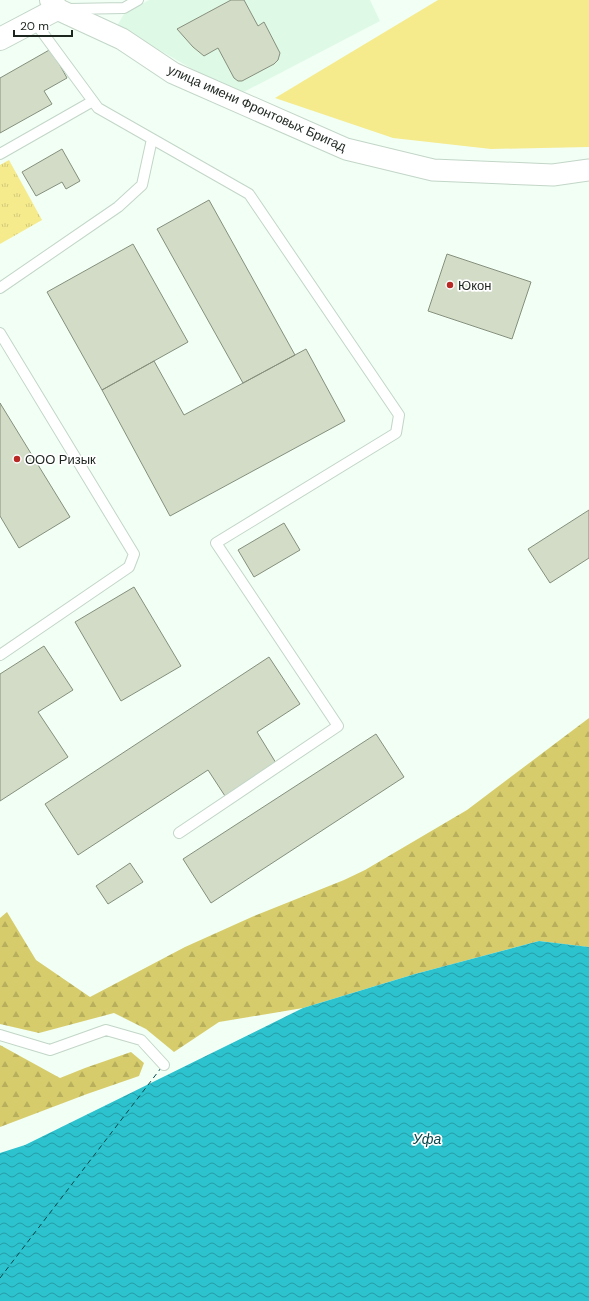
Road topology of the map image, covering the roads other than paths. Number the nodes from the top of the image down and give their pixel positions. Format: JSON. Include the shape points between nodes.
{"nodes":[{"id":1,"x":138,"y":0,"type":"edge"},
{"id":2,"x":54,"y":5,"type":"edge"},
{"id":3,"x":34,"y":21,"type":"junction"},
{"id":4,"x":0,"y":39,"type":"edge"},
{"id":5,"x":93,"y":101,"type":"junction"},
{"id":6,"x":152,"y":139,"type":"junction"},
{"id":7,"x":0,"y":154,"type":"edge"},
{"id":8,"x":589,"y":170,"type":"edge"},
{"id":9,"x":0,"y":288,"type":"edge"},
{"id":10,"x":0,"y":333,"type":"edge"},
{"id":11,"x":0,"y":655,"type":"edge"},
{"id":12,"x":179,"y":833,"type":"dead end"},
{"id":13,"x":0,"y":1036,"type":"edge"},
{"id":14,"x":164,"y":1065,"type":"dead end"}],
"edges":[{"from":1,"to":2,"type":"lane","via":[[124,8]]},
{"from":2,"to":3,"type":"street"},
{"from":2,"to":8,"type":"street","name":"улица имени Фронтовых Бригад","via":[[122,40],[173,73],[346,149],[433,170],[553,175]]},
{"from":3,"to":4,"type":"street"},
{"from":3,"to":5,"type":"lane"},
{"from":5,"to":6,"type":"lane","via":[[98,108]]},
{"from":5,"to":7,"type":"lane"},
{"from":6,"to":9,"type":"lane","via":[[142,185],[118,207]]},
{"from":6,"to":12,"type":"lane","via":[[249,194],[399,415],[396,433],[216,543],[338,726]]},
{"from":10,"to":11,"type":"lane","via":[[134,554],[129,567]]},
{"from":13,"to":14,"type":"lane","via":[[50,1050],[106,1030],[141,1040]]}]}
